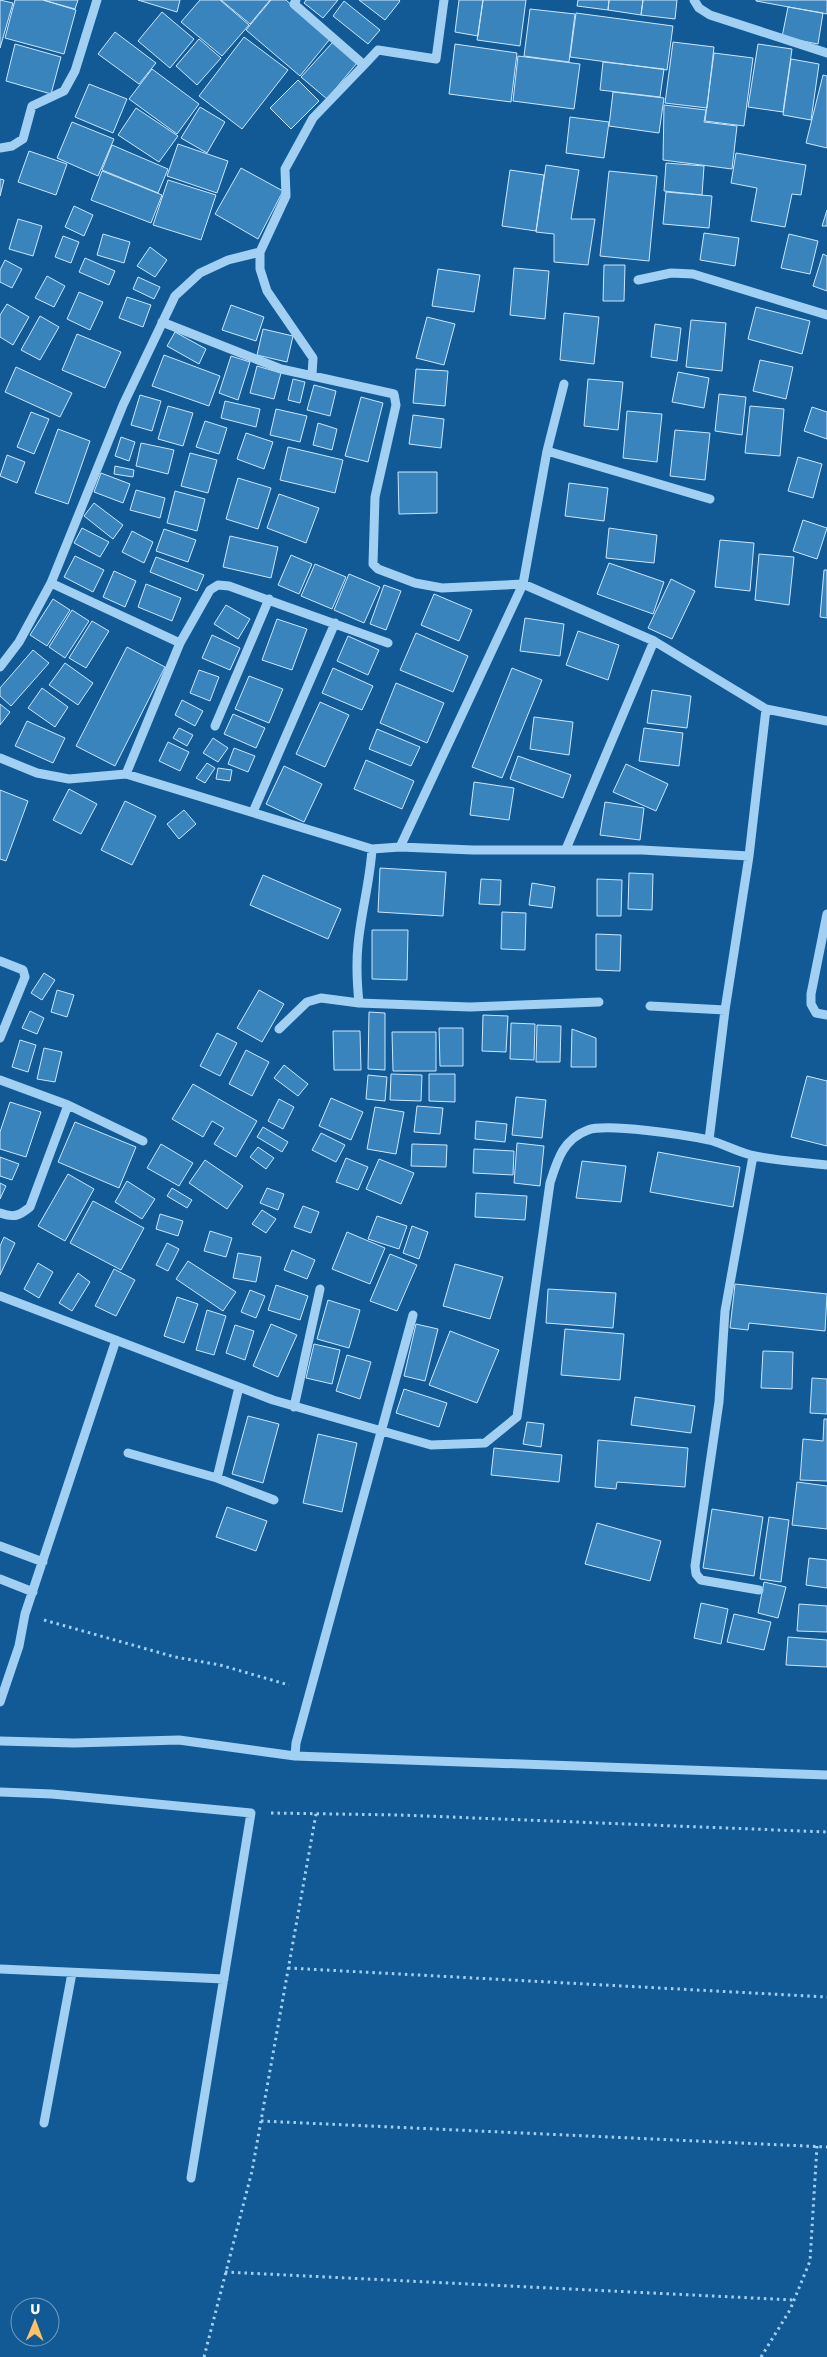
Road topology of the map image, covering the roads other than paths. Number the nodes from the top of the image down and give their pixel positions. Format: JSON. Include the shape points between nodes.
{"nodes":[{"id":1,"x":97,"y":0,"type":"edge"},
{"id":2,"x":296,"y":0,"type":"edge"},
{"id":3,"x":444,"y":0,"type":"edge"},
{"id":4,"x":694,"y":0,"type":"edge"},
{"id":5,"x":827,"y":53,"type":"edge"},
{"id":6,"x":364,"y":64,"type":"junction"},
{"id":7,"x":0,"y":148,"type":"edge"},
{"id":8,"x":260,"y":252,"type":"junction"},
{"id":9,"x":638,"y":280,"type":"dead end"},
{"id":10,"x":827,"y":315,"type":"edge"},
{"id":11,"x":162,"y":322,"type":"junction"},
{"id":12,"x":312,"y":375,"type":"junction"},
{"id":13,"x":564,"y":384,"type":"dead end"},
{"id":14,"x":547,"y":451,"type":"junction"},
{"id":15,"x":710,"y":499,"type":"dead end"},
{"id":16,"x":50,"y":583,"type":"junction"},
{"id":17,"x":523,"y":584,"type":"junction"},
{"id":18,"x":269,"y":600,"type":"junction"},
{"id":19,"x":335,"y":623,"type":"junction"},
{"id":20,"x":654,"y":641,"type":"junction"},
{"id":21,"x":388,"y":643,"type":"dead end"},
{"id":22,"x":180,"y":644,"type":"junction"},
{"id":23,"x":0,"y":667,"type":"edge"},
{"id":24,"x":766,"y":708,"type":"junction"},
{"id":25,"x":827,"y":721,"type":"edge"},
{"id":26,"x":215,"y":726,"type":"dead end"},
{"id":27,"x":0,"y":758,"type":"edge"},
{"id":28,"x":126,"y":774,"type":"junction"},
{"id":29,"x":253,"y":812,"type":"junction"},
{"id":30,"x":400,"y":847,"type":"junction"},
{"id":31,"x":372,"y":849,"type":"junction"},
{"id":32,"x":566,"y":849,"type":"junction"},
{"id":33,"x":749,"y":856,"type":"junction"},
{"id":34,"x":827,"y":914,"type":"edge"},
{"id":35,"x":0,"y":961,"type":"edge"},
{"id":36,"x":359,"y":1002,"type":"junction"},
{"id":37,"x":599,"y":1002,"type":"dead end"},
{"id":38,"x":650,"y":1006,"type":"dead end"},
{"id":39,"x":725,"y":1010,"type":"junction"},
{"id":40,"x":827,"y":1015,"type":"edge"},
{"id":41,"x":279,"y":1029,"type":"dead end"},
{"id":42,"x":0,"y":1038,"type":"edge"},
{"id":43,"x":0,"y":1080,"type":"edge"},
{"id":44,"x":68,"y":1105,"type":"junction"},
{"id":45,"x":709,"y":1140,"type":"junction"},
{"id":46,"x":143,"y":1141,"type":"dead end"},
{"id":47,"x":754,"y":1156,"type":"junction"},
{"id":48,"x":827,"y":1166,"type":"edge"},
{"id":49,"x":0,"y":1213,"type":"edge"},
{"id":50,"x":320,"y":1290,"type":"dead end"},
{"id":51,"x":0,"y":1296,"type":"edge"},
{"id":52,"x":413,"y":1315,"type":"dead end"},
{"id":53,"x":116,"y":1340,"type":"junction"},
{"id":54,"x":239,"y":1387,"type":"junction"},
{"id":55,"x":294,"y":1407,"type":"junction"},
{"id":56,"x":381,"y":1430,"type":"junction"},
{"id":57,"x":128,"y":1453,"type":"dead end"},
{"id":58,"x":216,"y":1478,"type":"junction"},
{"id":59,"x":274,"y":1500,"type":"dead end"},
{"id":60,"x":0,"y":1546,"type":"edge"},
{"id":61,"x":43,"y":1562,"type":"junction"},
{"id":62,"x":0,"y":1579,"type":"edge"},
{"id":63,"x":759,"y":1590,"type":"dead end"},
{"id":64,"x":33,"y":1592,"type":"junction"},
{"id":65,"x":0,"y":1702,"type":"edge"},
{"id":66,"x":0,"y":1741,"type":"edge"},
{"id":67,"x":295,"y":1756,"type":"junction"},
{"id":68,"x":827,"y":1775,"type":"edge"},
{"id":69,"x":0,"y":1792,"type":"edge"},
{"id":70,"x":0,"y":1969,"type":"edge"},
{"id":71,"x":72,"y":1973,"type":"junction"},
{"id":72,"x":224,"y":1979,"type":"junction"},
{"id":73,"x":44,"y":2123,"type":"dead end"},
{"id":74,"x":191,"y":2178,"type":"dead end"}],
"edges":[{"from":1,"to":7,"type":"street","via":[[75,71],[64,91],[32,106],[23,139],[12,146]]},
{"from":2,"to":6,"type":"street","via":[[294,4]]},
{"from":3,"to":6,"type":"street","via":[[436,59],[378,50]]},
{"from":4,"to":5,"type":"street","via":[[710,15]]},
{"from":6,"to":8,"type":"street","via":[[313,118],[286,169],[286,196]]},
{"from":8,"to":11,"type":"street","via":[[228,260],[200,273],[175,296]]},
{"from":8,"to":12,"type":"street","via":[[260,269],[266,291],[313,358]]},
{"from":9,"to":10,"type":"street","via":[[671,273],[693,274]]},
{"from":11,"to":12,"type":"street","via":[[282,368]]},
{"from":11,"to":16,"type":"street","via":[[123,405]]},
{"from":12,"to":17,"type":"street","via":[[394,394],[396,405],[375,497],[373,564],[378,569],[415,583],[442,588]]},
{"from":13,"to":14,"type":"street"},
{"from":14,"to":15,"type":"street"},
{"from":14,"to":17,"type":"street"},
{"from":16,"to":22,"type":"street"},
{"from":16,"to":23,"type":"street","via":[[19,642]]},
{"from":17,"to":20,"type":"street"},
{"from":17,"to":30,"type":"street"},
{"from":18,"to":19,"type":"street"},
{"from":18,"to":22,"type":"street","via":[[218,585],[210,590]]},
{"from":18,"to":26,"type":"street"},
{"from":19,"to":21,"type":"street"},
{"from":19,"to":29,"type":"street"},
{"from":20,"to":24,"type":"street"},
{"from":20,"to":32,"type":"street"},
{"from":22,"to":28,"type":"street"},
{"from":24,"to":25,"type":"street"},
{"from":24,"to":33,"type":"street"},
{"from":27,"to":28,"type":"street","via":[[37,773],[69,779]]},
{"from":28,"to":29,"type":"street"},
{"from":29,"to":31,"type":"street"},
{"from":30,"to":31,"type":"street"},
{"from":30,"to":32,"type":"street"},
{"from":31,"to":36,"type":"street","via":[[358,943]]},
{"from":32,"to":33,"type":"street"},
{"from":33,"to":39,"type":"street"},
{"from":34,"to":40,"type":"street","via":[[810,994],[816,1013]]},
{"from":35,"to":42,"type":"street","via":[[23,970],[25,977]]},
{"from":36,"to":37,"type":"street","via":[[470,1007]]},
{"from":36,"to":41,"type":"street","via":[[321,998],[307,1002]]},
{"from":38,"to":39,"type":"street"},
{"from":39,"to":45,"type":"street"},
{"from":43,"to":44,"type":"street"},
{"from":44,"to":46,"type":"street"},
{"from":44,"to":49,"type":"street","via":[[30,1207],[12,1217]]},
{"from":45,"to":47,"type":"street"},
{"from":45,"to":56,"type":"street","via":[[602,1127],[575,1137],[558,1158],[550,1183],[517,1417],[485,1443],[431,1446]]},
{"from":47,"to":48,"type":"street"},
{"from":47,"to":63,"type":"street","via":[[725,1311],[719,1402],[695,1566],[701,1580]]},
{"from":50,"to":55,"type":"street"},
{"from":51,"to":53,"type":"street"},
{"from":52,"to":56,"type":"street"},
{"from":53,"to":54,"type":"street"},
{"from":53,"to":61,"type":"street"},
{"from":54,"to":55,"type":"street"},
{"from":54,"to":58,"type":"street"},
{"from":55,"to":56,"type":"street"},
{"from":56,"to":67,"type":"street"},
{"from":57,"to":58,"type":"street"},
{"from":58,"to":59,"type":"street"},
{"from":60,"to":61,"type":"street"},
{"from":61,"to":64,"type":"street"},
{"from":62,"to":64,"type":"street"},
{"from":64,"to":65,"type":"street"},
{"from":66,"to":67,"type":"street","via":[[179,1740]]},
{"from":67,"to":68,"type":"street"},
{"from":69,"to":72,"type":"street","via":[[251,1813]]},
{"from":70,"to":71,"type":"street"},
{"from":71,"to":72,"type":"street"},
{"from":71,"to":73,"type":"street"},
{"from":72,"to":74,"type":"street"}]}
